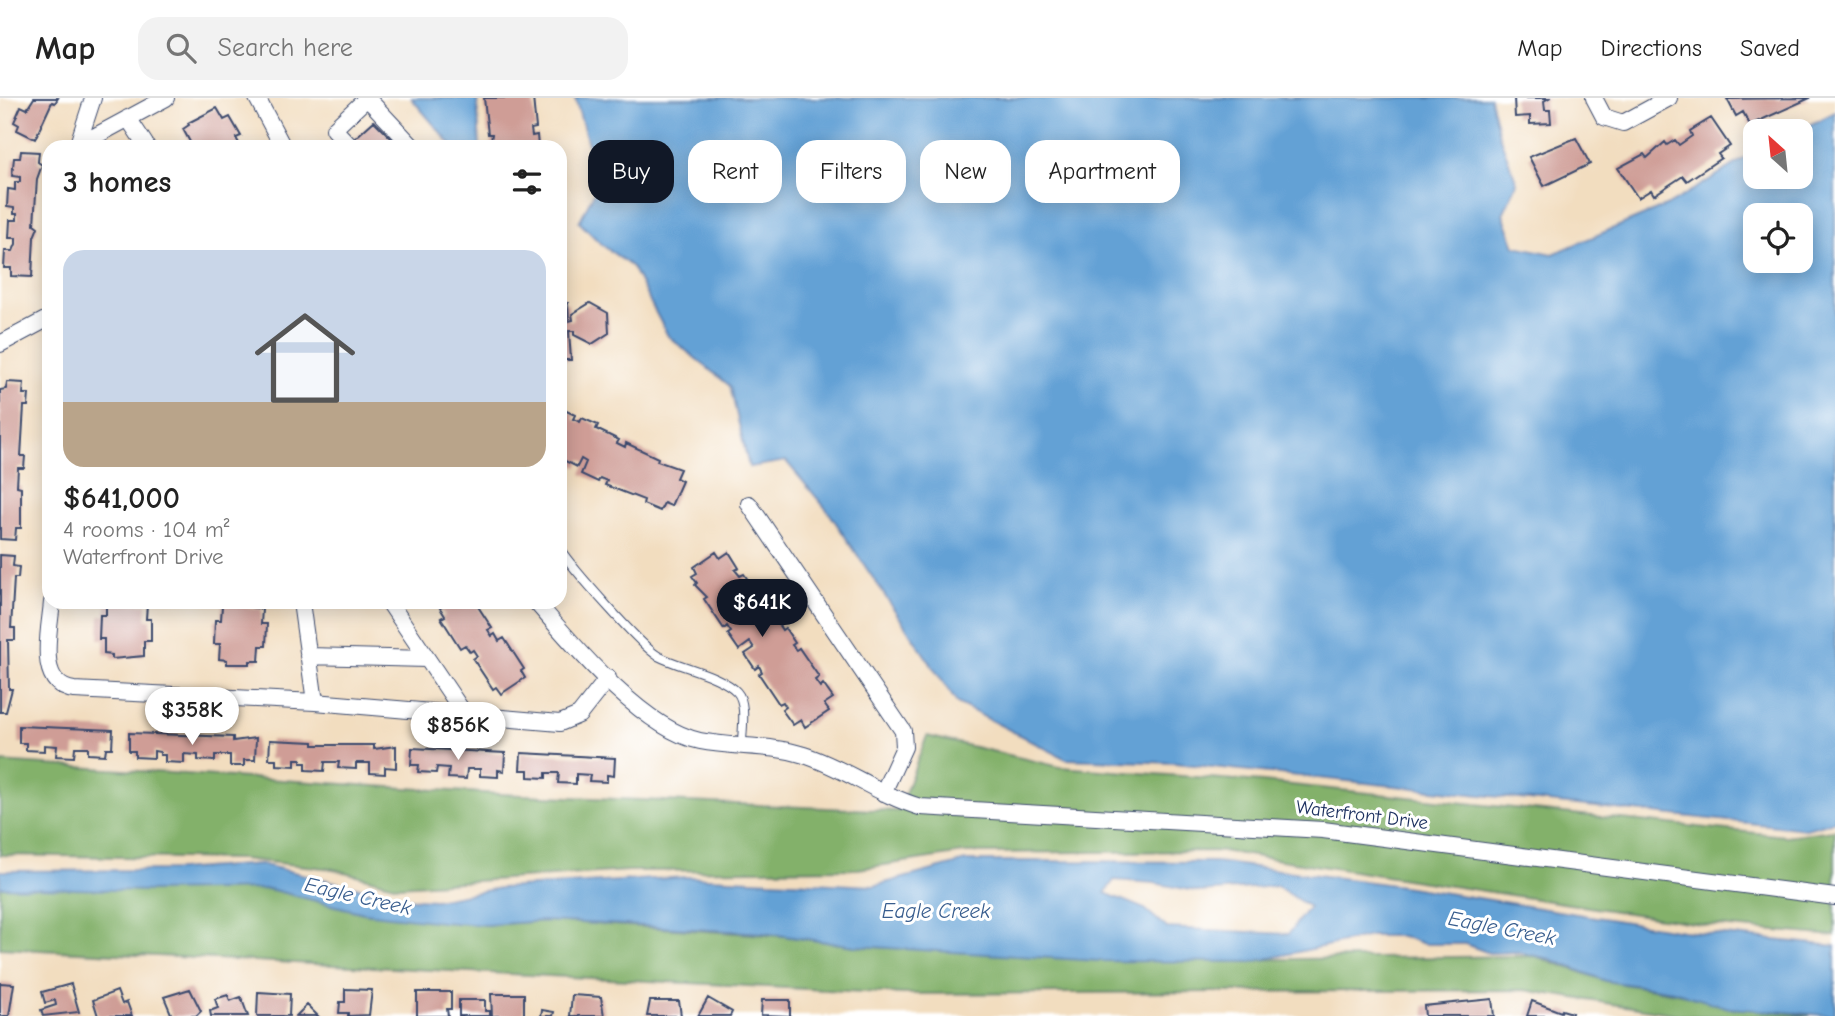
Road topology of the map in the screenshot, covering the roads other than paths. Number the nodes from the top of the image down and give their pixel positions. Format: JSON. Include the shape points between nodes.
{"nodes":[{"id":1,"x":93,"y":98,"type":"edge"},
{"id":2,"x":166,"y":98,"type":"edge"},
{"id":3,"x":257,"y":98,"type":"edge"},
{"id":4,"x":367,"y":98,"type":"edge"},
{"id":5,"x":1594,"y":98,"type":"edge"},
{"id":6,"x":1669,"y":98,"type":"edge"},
{"id":7,"x":1650,"y":103,"type":"edge"},
{"id":8,"x":128,"y":118,"type":"junction"},
{"id":9,"x":79,"y":140,"type":"edge"},
{"id":10,"x":88,"y":140,"type":"edge"},
{"id":11,"x":142,"y":140,"type":"edge"},
{"id":12,"x":279,"y":140,"type":"edge"},
{"id":13,"x":344,"y":140,"type":"edge"},
{"id":14,"x":406,"y":140,"type":"edge"},
{"id":15,"x":42,"y":322,"type":"edge"},
{"id":16,"x":0,"y":344,"type":"edge"},
{"id":17,"x":749,"y":504,"type":"dead end"},
{"id":18,"x":567,"y":558,"type":"edge"},
{"id":19,"x":52,"y":609,"type":"edge"},
{"id":20,"x":302,"y":609,"type":"edge"},
{"id":21,"x":393,"y":609,"type":"edge"},
{"id":22,"x":543,"y":609,"type":"edge"},
{"id":23,"x":308,"y":656,"type":"junction"},
{"id":24,"x":428,"y":660,"type":"junction"},
{"id":25,"x":608,"y":678,"type":"junction"},
{"id":26,"x":315,"y":702,"type":"junction"},
{"id":27,"x":465,"y":715,"type":"junction"},
{"id":28,"x":741,"y":744,"type":"junction"},
{"id":29,"x":883,"y":793,"type":"junction"},
{"id":30,"x":1835,"y":898,"type":"edge"}],
"edges":[{"from":1,"to":9,"type":"street"},
{"from":2,"to":8,"type":"street"},
{"from":3,"to":12,"type":"street"},
{"from":4,"to":13,"type":"street","via":[[334,129]]},
{"from":4,"to":14,"type":"street"},
{"from":5,"to":7,"type":"street","via":[[1607,120],[1623,123]]},
{"from":6,"to":7,"type":"street"},
{"from":8,"to":10,"type":"street"},
{"from":8,"to":11,"type":"street"},
{"from":15,"to":16,"type":"street"},
{"from":17,"to":29,"type":"street","via":[[903,731],[902,754]]},
{"from":18,"to":28,"type":"lane","via":[[656,655],[738,692]]},
{"from":19,"to":26,"type":"street","via":[[49,665],[56,682],[75,690]]},
{"from":20,"to":23,"type":"street"},
{"from":21,"to":24,"type":"street"},
{"from":22,"to":25,"type":"street","name":"Waterfront Drive"},
{"from":23,"to":24,"type":"street"},
{"from":23,"to":26,"type":"street"},
{"from":24,"to":27,"type":"street"},
{"from":25,"to":27,"type":"street","via":[[587,706],[564,722]]},
{"from":25,"to":28,"type":"street","name":"Waterfront Drive","via":[[670,730],[697,741]]},
{"from":26,"to":27,"type":"street"},
{"from":28,"to":29,"type":"street","name":"Waterfront Drive","via":[[783,749],[818,760]]},
{"from":29,"to":30,"type":"street","name":"Waterfront Drive","via":[[920,807],[1323,830]]}]}
